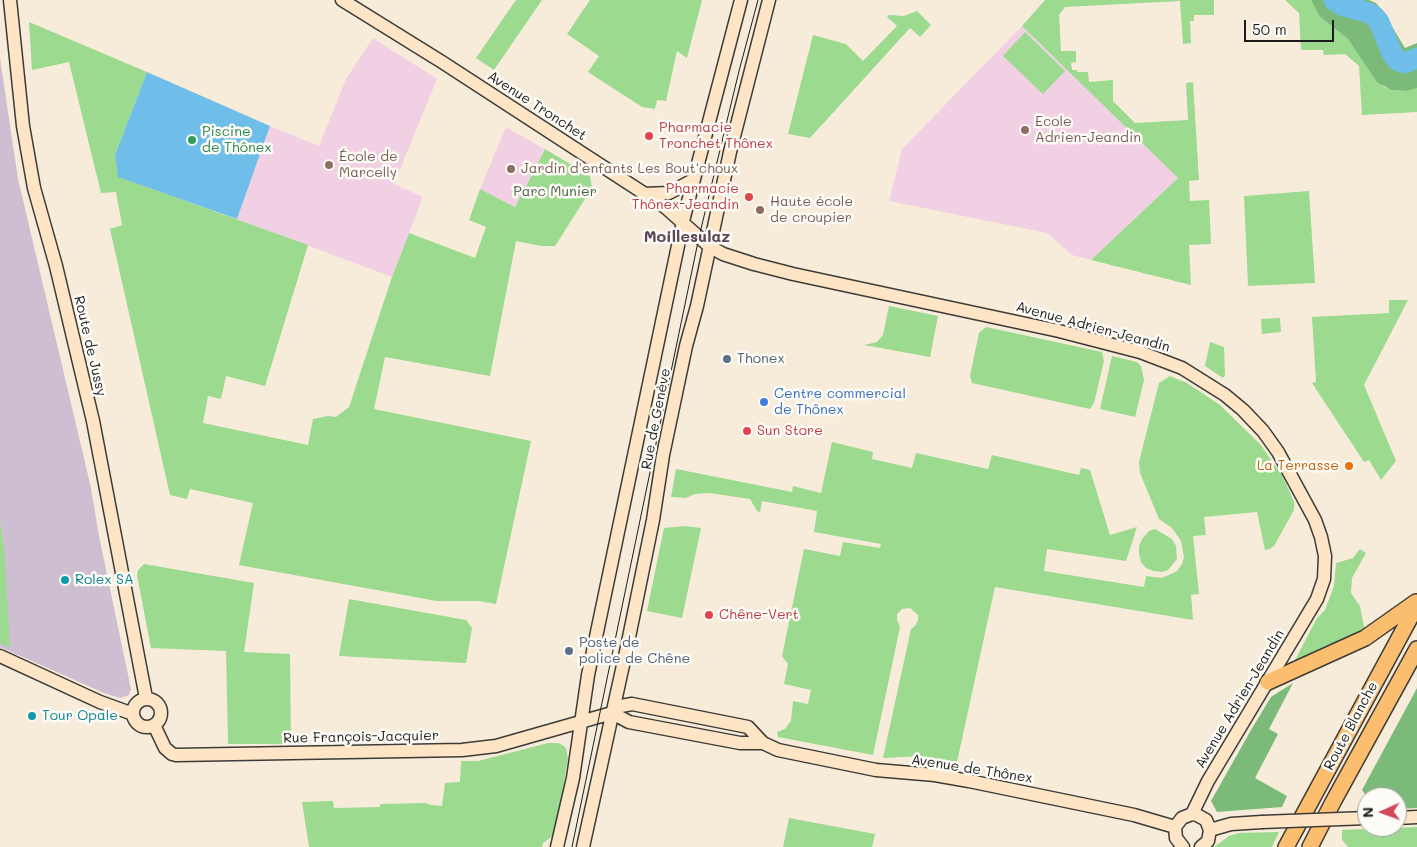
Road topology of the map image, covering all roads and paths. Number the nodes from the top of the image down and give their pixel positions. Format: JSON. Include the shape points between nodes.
{"nodes":[{"id":1,"x":10,"y":0,"type":"edge"},
{"id":2,"x":342,"y":0,"type":"edge"},
{"id":3,"x":741,"y":0,"type":"edge"},
{"id":4,"x":768,"y":0,"type":"edge"},
{"id":5,"x":693,"y":180,"type":"junction"},
{"id":6,"x":644,"y":194,"type":"junction"},
{"id":7,"x":683,"y":222,"type":"junction"},
{"id":8,"x":709,"y":246,"type":"junction"},
{"id":9,"x":1417,"y":603,"type":"edge"},
{"id":10,"x":1417,"y":649,"type":"edge"},
{"id":11,"x":0,"y":656,"type":"edge"},
{"id":12,"x":1268,"y":682,"type":"junction"},
{"id":13,"x":146,"y":698,"type":"junction"},
{"id":14,"x":612,"y":712,"type":"junction"},
{"id":15,"x":133,"y":714,"type":"junction"},
{"id":16,"x":580,"y":722,"type":"junction"},
{"id":17,"x":154,"y":725,"type":"junction"},
{"id":18,"x":763,"y":743,"type":"junction"},
{"id":19,"x":1192,"y":814,"type":"junction"},
{"id":20,"x":1357,"y":818,"type":"edge"},
{"id":21,"x":1176,"y":827,"type":"junction"},
{"id":22,"x":1210,"y":830,"type":"junction"},
{"id":23,"x":557,"y":847,"type":"edge"},
{"id":24,"x":582,"y":847,"type":"edge"},
{"id":25,"x":1182,"y":847,"type":"edge"},
{"id":26,"x":1201,"y":847,"type":"edge"},
{"id":27,"x":1286,"y":847,"type":"edge"},
{"id":28,"x":1310,"y":847,"type":"edge"}],
"edges":[{"from":1,"to":13,"type":"main road","name":"Route de Jussy","via":[[23,126],[31,170],[93,421]]},
{"from":2,"to":6,"type":"main road","name":"Avenue Tronchet"},
{"from":3,"to":5,"type":"main road","name":"Rue de Genève"},
{"from":4,"to":8,"type":"main road","name":"Rue de Genève"},
{"from":5,"to":6,"type":"main road","via":[[669,193]]},
{"from":5,"to":7,"type":"main road","name":"Rue de Genève"},
{"from":6,"to":7,"type":"main road","name":"Avenue Tronchet"},
{"from":7,"to":8,"type":"main road","name":"Avenue Tronchet"},
{"from":7,"to":16,"type":"main road","name":"Rue de Genève"},
{"from":8,"to":12,"type":"main road","name":"Avenue Adrien-Jeandin","via":[[732,257],[793,274],[1140,352],[1182,368],[1225,395],[1263,431],[1278,452],[1315,520],[1325,556],[1324,579],[1317,598]]},
{"from":8,"to":14,"type":"main road","name":"Rue de Genève"},
{"from":9,"to":12,"type":"main road","via":[[1365,638]]},
{"from":9,"to":27,"type":"main road","name":"Route Blanche"},
{"from":10,"to":28,"type":"main road","name":"Route Blanche"},
{"from":11,"to":15,"type":"main road"},
{"from":12,"to":19,"type":"main road","name":"Avenue Adrien-Jeandin","via":[[1208,781]]},
{"from":13,"to":15,"type":"main road","via":[[136,703]]},
{"from":13,"to":17,"type":"main road","via":[[156,702],[162,711]]},
{"from":14,"to":16,"type":"main road","name":"Rue François-Jacquier"},
{"from":14,"to":18,"type":"main road","name":"Avenue de Thônex","via":[[629,722],[740,743]]},
{"from":14,"to":18,"type":"main road","name":"Avenue de Thônex","via":[[632,704],[748,727]]},
{"from":14,"to":24,"type":"main road","name":"Rue de Genève"},
{"from":15,"to":17,"type":"main road","via":[[143,727]]},
{"from":16,"to":17,"type":"main road","name":"Rue François-Jacquier","via":[[478,749],[176,755],[164,748]]},
{"from":16,"to":23,"type":"main road","name":"Rue de Genève","via":[[573,778]]},
{"from":18,"to":21,"type":"main road","name":"Avenue de Thônex","via":[[778,750],[876,770],[969,781],[1134,815]]},
{"from":19,"to":21,"type":"main road","via":[[1182,818]]},
{"from":19,"to":22,"type":"main road","via":[[1206,820]]},
{"from":20,"to":22,"type":"main road","bridge":true,"via":[[1231,824]]},
{"from":21,"to":25,"type":"main road","via":[[1176,838]]},
{"from":22,"to":26,"type":"main road","via":[[1208,841]]}]}
